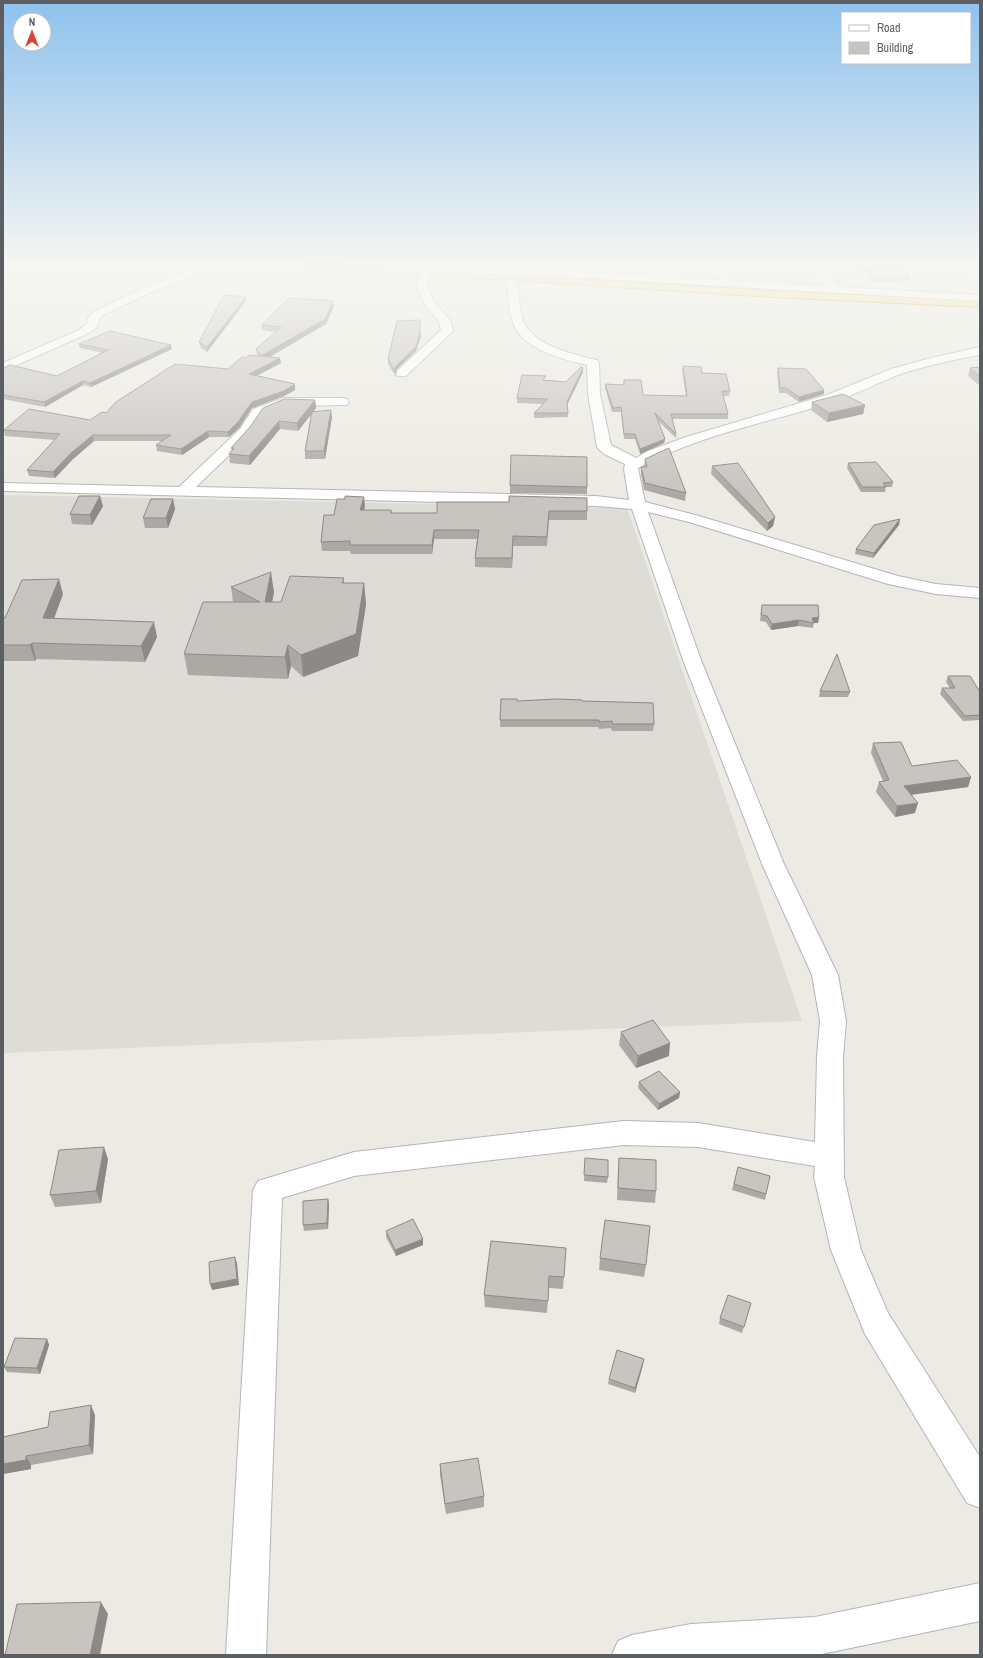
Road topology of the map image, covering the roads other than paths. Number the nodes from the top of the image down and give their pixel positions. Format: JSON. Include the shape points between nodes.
{"nodes":[{"id":1,"x":62,"y":341,"type":"edge"},
{"id":2,"x":436,"y":341,"type":"edge"},
{"id":3,"x":536,"y":341,"type":"edge"},
{"id":4,"x":980,"y":351,"type":"edge"},
{"id":5,"x":3,"y":367,"type":"edge"},
{"id":6,"x":402,"y":373,"type":"dead end"},
{"id":7,"x":342,"y":402,"type":"dead end"},
{"id":8,"x":636,"y":463,"type":"junction"},
{"id":9,"x":3,"y":487,"type":"edge"},
{"id":10,"x":183,"y":491,"type":"junction"},
{"id":11,"x":638,"y":505,"type":"junction"},
{"id":12,"x":980,"y":593,"type":"edge"},
{"id":13,"x":830,"y":1156,"type":"junction"},
{"id":14,"x":980,"y":1490,"type":"edge"},
{"id":15,"x":980,"y":1602,"type":"edge"},
{"id":16,"x":246,"y":1655,"type":"edge"},
{"id":17,"x":632,"y":1655,"type":"edge"}],
"edges":[{"from":1,"to":5,"type":"street"},
{"from":2,"to":6,"type":"street"},
{"from":3,"to":8,"type":"street","via":[[563,356],[593,363],[594,394],[604,447]]},
{"from":4,"to":8,"type":"street","via":[[929,361],[883,377],[848,393],[691,440]]},
{"from":7,"to":10,"type":"street","via":[[283,402],[258,412],[245,432]]},
{"from":8,"to":11,"type":"street","via":[[630,469]]},
{"from":9,"to":10,"type":"street"},
{"from":10,"to":11,"type":"street","via":[[596,501]]},
{"from":11,"to":12,"type":"street","via":[[736,530],[894,580],[936,589]]},
{"from":11,"to":13,"type":"street","via":[[692,660],[741,784],[773,864],[825,975],[833,1021],[830,1057]]},
{"from":13,"to":14,"type":"street","via":[[830,1177],[846,1250],[876,1323]]},
{"from":13,"to":16,"type":"street","via":[[698,1135],[624,1133],[354,1164],[268,1190]]},
{"from":15,"to":17,"type":"street","via":[[815,1636],[692,1644]]}]}
